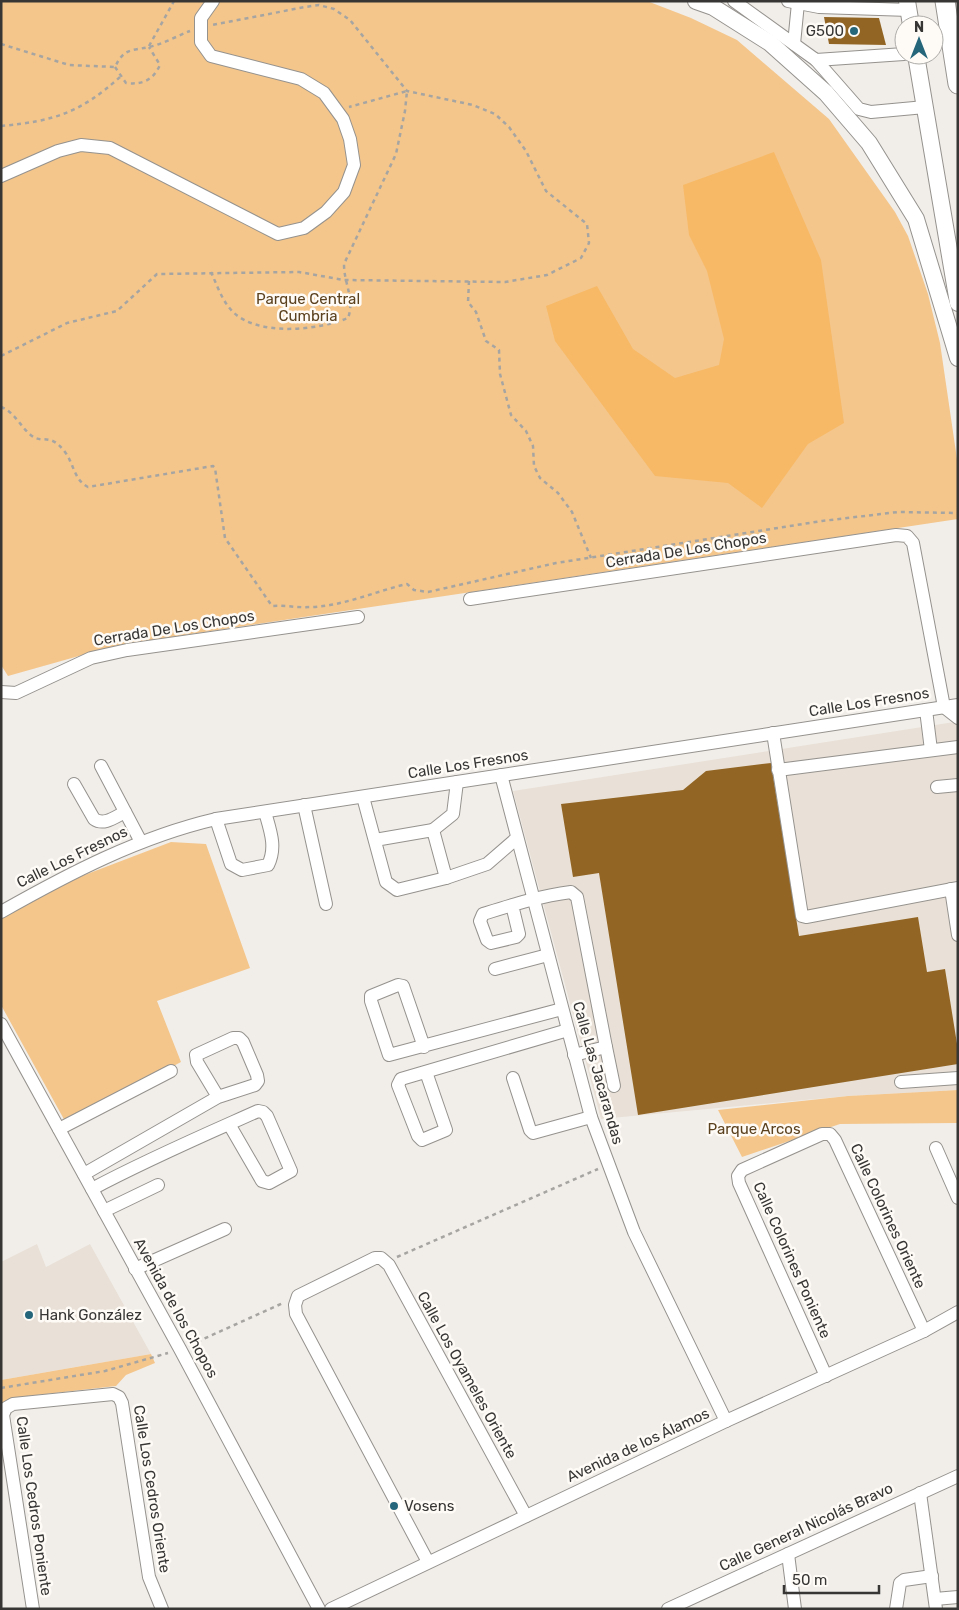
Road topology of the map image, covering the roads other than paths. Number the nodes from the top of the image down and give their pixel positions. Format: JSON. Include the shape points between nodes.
{"nodes":[{"id":1,"x":213,"y":1,"type":"edge"},
{"id":2,"x":696,"y":1,"type":"edge"},
{"id":3,"x":734,"y":1,"type":"edge"},
{"id":4,"x":945,"y":1,"type":"edge"},
{"id":5,"x":793,"y":2,"type":"edge"},
{"id":6,"x":909,"y":12,"type":"edge"},
{"id":7,"x":794,"y":44,"type":"junction"},
{"id":8,"x":894,"y":55,"type":"edge"},
{"id":9,"x":816,"y":60,"type":"junction"},
{"id":10,"x":918,"y":65,"type":"edge"},
{"id":11,"x":958,"y":84,"type":"edge"},
{"id":12,"x":925,"y":107,"type":"junction"},
{"id":13,"x":1,"y":176,"type":"edge"},
{"id":14,"x":958,"y":304,"type":"edge"},
{"id":15,"x":958,"y":358,"type":"edge"},
{"id":16,"x":470,"y":600,"type":"dead end"},
{"id":17,"x":358,"y":617,"type":"dead end"},
{"id":18,"x":2,"y":692,"type":"edge"},
{"id":19,"x":958,"y":705,"type":"edge"},
{"id":20,"x":944,"y":707,"type":"junction"},
{"id":21,"x":926,"y":710,"type":"junction"},
{"id":22,"x":958,"y":718,"type":"edge"},
{"id":23,"x":773,"y":734,"type":"junction"},
{"id":24,"x":958,"y":747,"type":"edge"},
{"id":25,"x":931,"y":750,"type":"junction"},
{"id":26,"x":101,"y":766,"type":"dead end"},
{"id":27,"x":778,"y":770,"type":"junction"},
{"id":28,"x":501,"y":775,"type":"junction"},
{"id":29,"x":457,"y":782,"type":"junction"},
{"id":30,"x":74,"y":784,"type":"dead end"},
{"id":31,"x":958,"y":785,"type":"edge"},
{"id":32,"x":936,"y":787,"type":"dead end"},
{"id":33,"x":363,"y":796,"type":"junction"},
{"id":34,"x":304,"y":805,"type":"junction"},
{"id":35,"x":125,"y":812,"type":"junction"},
{"id":36,"x":265,"y":812,"type":"junction"},
{"id":37,"x":216,"y":819,"type":"junction"},
{"id":38,"x":433,"y":830,"type":"junction"},
{"id":39,"x":517,"y":838,"type":"junction"},
{"id":40,"x":375,"y":840,"type":"junction"},
{"id":41,"x":140,"y":842,"type":"junction"},
{"id":42,"x":446,"y":878,"type":"junction"},
{"id":43,"x":954,"y":889,"type":"edge"},
{"id":44,"x":533,"y":898,"type":"junction"},
{"id":45,"x":326,"y":904,"type":"dead end"},
{"id":46,"x":512,"y":905,"type":"dead end"},
{"id":47,"x":956,"y":909,"type":"edge"},
{"id":48,"x":1,"y":912,"type":"edge"},
{"id":49,"x":958,"y":935,"type":"edge"},
{"id":50,"x":548,"y":955,"type":"junction"},
{"id":51,"x":495,"y":969,"type":"dead end"},
{"id":52,"x":562,"y":1009,"type":"junction"},
{"id":53,"x":1,"y":1024,"type":"edge"},
{"id":54,"x":568,"y":1030,"type":"junction"},
{"id":55,"x":424,"y":1046,"type":"junction"},
{"id":56,"x":606,"y":1047,"type":"junction"},
{"id":57,"x":574,"y":1055,"type":"junction"},
{"id":58,"x":171,"y":1071,"type":"dead end"},
{"id":59,"x":426,"y":1072,"type":"junction"},
{"id":60,"x":513,"y":1078,"type":"dead end"},
{"id":61,"x":958,"y":1078,"type":"edge"},
{"id":62,"x":901,"y":1082,"type":"dead end"},
{"id":63,"x":614,"y":1086,"type":"dead end"},
{"id":64,"x":218,"y":1097,"type":"junction"},
{"id":65,"x":591,"y":1117,"type":"junction"},
{"id":66,"x":229,"y":1124,"type":"junction"},
{"id":67,"x":59,"y":1130,"type":"junction"},
{"id":68,"x":936,"y":1148,"type":"dead end"},
{"id":69,"x":783,"y":1152,"type":"joint"},
{"id":70,"x":84,"y":1174,"type":"junction"},
{"id":71,"x":158,"y":1185,"type":"dead end"},
{"id":72,"x":92,"y":1189,"type":"junction"},
{"id":73,"x":958,"y":1198,"type":"edge"},
{"id":74,"x":104,"y":1211,"type":"junction"},
{"id":75,"x":225,"y":1229,"type":"dead end"},
{"id":76,"x":135,"y":1269,"type":"junction"},
{"id":77,"x":958,"y":1312,"type":"edge"},
{"id":78,"x":924,"y":1331,"type":"junction"},
{"id":79,"x":826,"y":1376,"type":"junction"},
{"id":80,"x":6,"y":1408,"type":"joint"},
{"id":81,"x":726,"y":1421,"type":"junction"},
{"id":82,"x":958,"y":1476,"type":"edge"},
{"id":83,"x":920,"y":1493,"type":"junction"},
{"id":84,"x":526,"y":1516,"type":"junction"},
{"id":85,"x":788,"y":1554,"type":"junction"},
{"id":86,"x":428,"y":1562,"type":"junction"},
{"id":87,"x":932,"y":1576,"type":"junction"},
{"id":88,"x":958,"y":1597,"type":"edge"},
{"id":89,"x":935,"y":1604,"type":"edge"},
{"id":90,"x":33,"y":1609,"type":"edge"},
{"id":91,"x":162,"y":1609,"type":"edge"},
{"id":92,"x":319,"y":1609,"type":"edge"},
{"id":93,"x":331,"y":1609,"type":"edge"},
{"id":94,"x":668,"y":1609,"type":"edge"},
{"id":95,"x":795,"y":1609,"type":"edge"},
{"id":96,"x":896,"y":1609,"type":"edge"}],
"edges":[{"from":1,"to":13,"type":"street","via":[[201,18],[201,42],[211,56],[301,79],[324,93],[343,119],[354,165],[344,192],[326,212],[304,228],[278,234],[110,148],[81,145],[58,151]]},
{"from":2,"to":15,"type":"main road","via":[[713,7],[770,43],[826,93],[869,143],[916,220]]},
{"from":3,"to":7,"type":"street"},
{"from":4,"to":11,"type":"highway"},
{"from":5,"to":6,"type":"street","via":[[819,7]]},
{"from":5,"to":7,"type":"street"},
{"from":7,"to":9,"type":"street"},
{"from":8,"to":9,"type":"street"},
{"from":9,"to":12,"type":"street","via":[[859,109],[870,112]]},
{"from":10,"to":12,"type":"main road"},
{"from":12,"to":14,"type":"main road"},
{"from":16,"to":20,"type":"street","name":"Cerrada De Los Chopos","via":[[896,535],[907,536],[914,543]]},
{"from":17,"to":18,"type":"street","name":"Cerrada De Los Chopos","via":[[91,658],[16,693]]},
{"from":19,"to":20,"type":"street","name":"Calle Los Fresnos"},
{"from":20,"to":21,"type":"street","name":"Calle Los Fresnos"},
{"from":20,"to":22,"type":"street"},
{"from":21,"to":23,"type":"street","name":"Calle Los Fresnos"},
{"from":21,"to":25,"type":"street"},
{"from":23,"to":27,"type":"street"},
{"from":23,"to":28,"type":"street","name":"Calle Los Fresnos"},
{"from":24,"to":25,"type":"street"},
{"from":25,"to":27,"type":"street"},
{"from":26,"to":35,"type":"street"},
{"from":27,"to":43,"type":"street","via":[[800,912],[806,917]]},
{"from":28,"to":29,"type":"street","name":"Calle Los Fresnos"},
{"from":28,"to":39,"type":"street","name":"Calle Las Jacarandas"},
{"from":29,"to":33,"type":"street","name":"Calle Los Fresnos"},
{"from":29,"to":38,"type":"street","via":[[453,814]]},
{"from":30,"to":35,"type":"street","via":[[94,819],[99,822]]},
{"from":31,"to":32,"type":"street"},
{"from":33,"to":34,"type":"street","name":"Calle Los Fresnos"},
{"from":33,"to":40,"type":"street"},
{"from":34,"to":36,"type":"street","name":"Calle Los Fresnos"},
{"from":34,"to":45,"type":"street"},
{"from":35,"to":41,"type":"street"},
{"from":36,"to":37,"type":"street","name":"Calle Los Fresnos"},
{"from":36,"to":37,"type":"street","via":[[274,848],[272,857],[268,865],[242,870],[231,864]]},
{"from":37,"to":41,"type":"street","name":"Calle Los Fresnos"},
{"from":38,"to":40,"type":"street"},
{"from":38,"to":42,"type":"street"},
{"from":39,"to":42,"type":"street","via":[[487,864]]},
{"from":39,"to":44,"type":"street","name":"Calle Las Jacarandas"},
{"from":40,"to":42,"type":"street","via":[[386,882],[397,890]]},
{"from":41,"to":48,"type":"street","name":"Calle Los Fresnos","via":[[71,873]]},
{"from":43,"to":47,"type":"street"},
{"from":44,"to":46,"type":"street"},
{"from":44,"to":50,"type":"street","name":"Calle Las Jacarandas"},
{"from":44,"to":56,"type":"street","via":[[571,892],[577,897]]},
{"from":47,"to":49,"type":"street"},
{"from":50,"to":51,"type":"street"},
{"from":50,"to":52,"type":"street","name":"Calle Las Jacarandas"},
{"from":52,"to":54,"type":"street","name":"Calle Las Jacarandas"},
{"from":52,"to":55,"type":"street"},
{"from":53,"to":67,"type":"street","name":"Avenida de los Chopos"},
{"from":54,"to":57,"type":"street","name":"Calle Las Jacarandas"},
{"from":54,"to":59,"type":"street"},
{"from":55,"to":55,"type":"street","via":[[403,986],[371,996],[389,1055]]},
{"from":56,"to":57,"type":"street"},
{"from":56,"to":63,"type":"street"},
{"from":57,"to":65,"type":"street","name":"Calle Las Jacarandas"},
{"from":58,"to":67,"type":"street"},
{"from":59,"to":59,"type":"street","via":[[446,1130],[422,1140],[398,1086],[402,1079]]},
{"from":60,"to":65,"type":"street","via":[[533,1133]]},
{"from":61,"to":62,"type":"street"},
{"from":64,"to":64,"type":"street","via":[[255,1085],[258,1081],[239,1038],[196,1055]]},
{"from":64,"to":70,"type":"street"},
{"from":65,"to":81,"type":"street","name":"Calle Las Jacarandas","via":[[634,1232]]},
{"from":66,"to":66,"type":"street","via":[[258,1111],[263,1112],[291,1171],[265,1184]]},
{"from":66,"to":72,"type":"street"},
{"from":67,"to":70,"type":"street","name":"Avenida de los Chopos"},
{"from":68,"to":73,"type":"street"},
{"from":69,"to":78,"type":"street","name":"Calle Colorines Oriente","via":[[822,1134],[830,1134],[835,1140]]},
{"from":69,"to":79,"type":"street","name":"Calle Colorines Poniente","via":[[742,1170],[738,1176],[739,1183]]},
{"from":70,"to":72,"type":"street","name":"Avenida de los Chopos"},
{"from":71,"to":74,"type":"street"},
{"from":72,"to":74,"type":"street","name":"Avenida de los Chopos"},
{"from":74,"to":76,"type":"street","name":"Avenida de los Chopos"},
{"from":75,"to":76,"type":"street"},
{"from":76,"to":92,"type":"street","name":"Avenida de los Chopos"},
{"from":77,"to":78,"type":"street","name":"Avenida de los Álamos"},
{"from":78,"to":79,"type":"street","name":"Avenida de los Álamos"},
{"from":79,"to":81,"type":"street","name":"Avenida de los Álamos"},
{"from":80,"to":90,"type":"street","name":"Calle Los Cedros Poniente","via":[[3,1415]]},
{"from":80,"to":91,"type":"street","name":"Calle Los Cedros Oriente","via":[[13,1404],[113,1394],[119,1397],[149,1577]]},
{"from":81,"to":84,"type":"street","name":"Avenida de los Álamos"},
{"from":82,"to":83,"type":"street","name":"Calle General Nicolás Bravo"},
{"from":83,"to":85,"type":"street","name":"Calle General Nicolás Bravo"},
{"from":83,"to":87,"type":"street"},
{"from":84,"to":86,"type":"street","name":"Avenida de los Álamos"},
{"from":84,"to":86,"type":"street","name":"Calle Los Oyameles Oriente","via":[[387,1263],[375,1258],[296,1300],[296,1314]]},
{"from":85,"to":94,"type":"street","name":"Calle General Nicolás Bravo"},
{"from":85,"to":95,"type":"street"},
{"from":86,"to":93,"type":"street","name":"Avenida de los Álamos"},
{"from":87,"to":89,"type":"street"},
{"from":87,"to":96,"type":"street","via":[[900,1583]]},
{"from":88,"to":89,"type":"street"}]}
